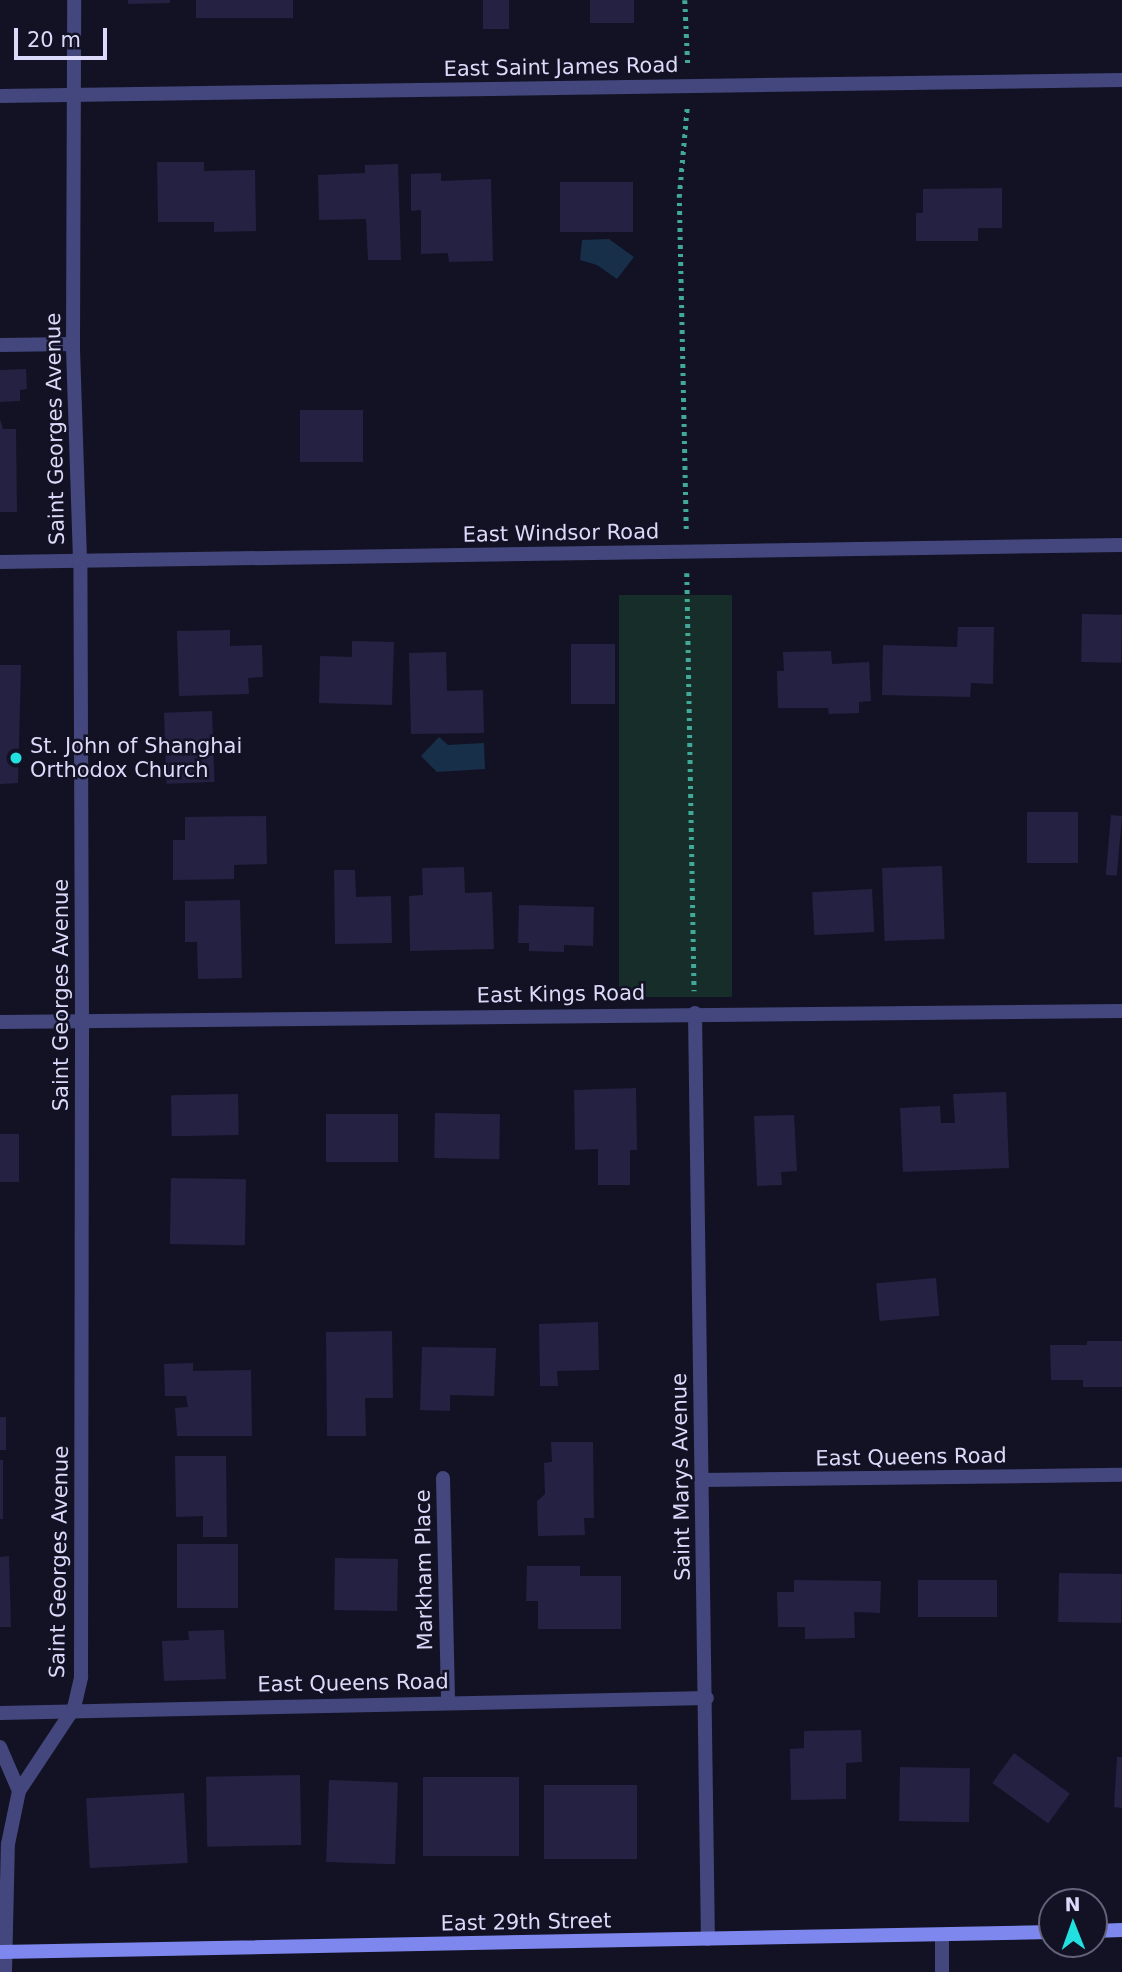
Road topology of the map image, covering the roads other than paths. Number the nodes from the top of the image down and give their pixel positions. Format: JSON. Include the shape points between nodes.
{"nodes":[{"id":1,"x":74,"y":0,"type":"edge"},
{"id":2,"x":1122,"y":80,"type":"edge"},
{"id":3,"x":75,"y":95,"type":"junction"},
{"id":4,"x":0,"y":96,"type":"edge"},
{"id":5,"x":73,"y":344,"type":"junction"},
{"id":6,"x":0,"y":345,"type":"edge"},
{"id":7,"x":1122,"y":545,"type":"edge"},
{"id":8,"x":80,"y":561,"type":"junction"},
{"id":9,"x":0,"y":562,"type":"edge"},
{"id":10,"x":1122,"y":1010,"type":"edge"},
{"id":11,"x":695,"y":1013,"type":"junction"},
{"id":12,"x":82,"y":1021,"type":"junction"},
{"id":13,"x":0,"y":1022,"type":"edge"},
{"id":14,"x":1122,"y":1475,"type":"edge"},
{"id":15,"x":443,"y":1478,"type":"dead end"},
{"id":16,"x":701,"y":1480,"type":"junction"},
{"id":17,"x":706,"y":1698,"type":"junction"},
{"id":18,"x":448,"y":1703,"type":"junction"},
{"id":19,"x":74,"y":1708,"type":"junction"},
{"id":20,"x":0,"y":1713,"type":"edge"},
{"id":21,"x":0,"y":1747,"type":"edge"},
{"id":22,"x":19,"y":1791,"type":"junction"},
{"id":23,"x":1038,"y":1933,"type":"edge"},
{"id":24,"x":942,"y":1936,"type":"junction"},
{"id":25,"x":708,"y":1939,"type":"junction"},
{"id":26,"x":2,"y":1952,"type":"edge"},
{"id":27,"x":5,"y":1972,"type":"edge"},
{"id":28,"x":942,"y":1972,"type":"edge"}],
"edges":[{"from":1,"to":3,"type":"street","name":"Saint Georges Avenue"},
{"from":2,"to":3,"type":"street","name":"East Saint James Road"},
{"from":3,"to":4,"type":"street","name":"East Saint James Road"},
{"from":3,"to":5,"type":"street","name":"Saint Georges Avenue"},
{"from":5,"to":6,"type":"street"},
{"from":5,"to":8,"type":"street","name":"Saint Georges Avenue"},
{"from":7,"to":8,"type":"street","name":"East Windsor Road"},
{"from":8,"to":9,"type":"street","name":"East Windsor Road"},
{"from":8,"to":12,"type":"street","name":"Saint Georges Avenue"},
{"from":10,"to":11,"type":"street","name":"East Kings Road"},
{"from":11,"to":12,"type":"street","name":"East Kings Road"},
{"from":11,"to":16,"type":"street","name":"Saint Marys Avenue"},
{"from":12,"to":13,"type":"street","name":"East Kings Road"},
{"from":12,"to":19,"type":"street","name":"Saint Georges Avenue","via":[[82,1676]]},
{"from":14,"to":16,"type":"street","name":"East Queens Road"},
{"from":15,"to":18,"type":"street","name":"Markham Place"},
{"from":16,"to":17,"type":"street","name":"Saint Marys Avenue"},
{"from":17,"to":18,"type":"street","name":"East Queens Road"},
{"from":17,"to":25,"type":"street","name":"Saint Marys Avenue"},
{"from":18,"to":19,"type":"street","name":"East Queens Road"},
{"from":19,"to":20,"type":"street","name":"East Queens Road"},
{"from":19,"to":22,"type":"street","name":"Saint Georges Avenue"},
{"from":21,"to":22,"type":"street"},
{"from":22,"to":26,"type":"street","name":"Saint Georges Avenue","via":[[8,1844]]},
{"from":23,"to":24,"type":"main road","name":"East 29th Street"},
{"from":24,"to":25,"type":"main road","name":"East 29th Street"},
{"from":24,"to":28,"type":"street"},
{"from":25,"to":26,"type":"main road","name":"East 29th Street"},
{"from":26,"to":27,"type":"street","name":"Saint Georges Avenue"}]}
